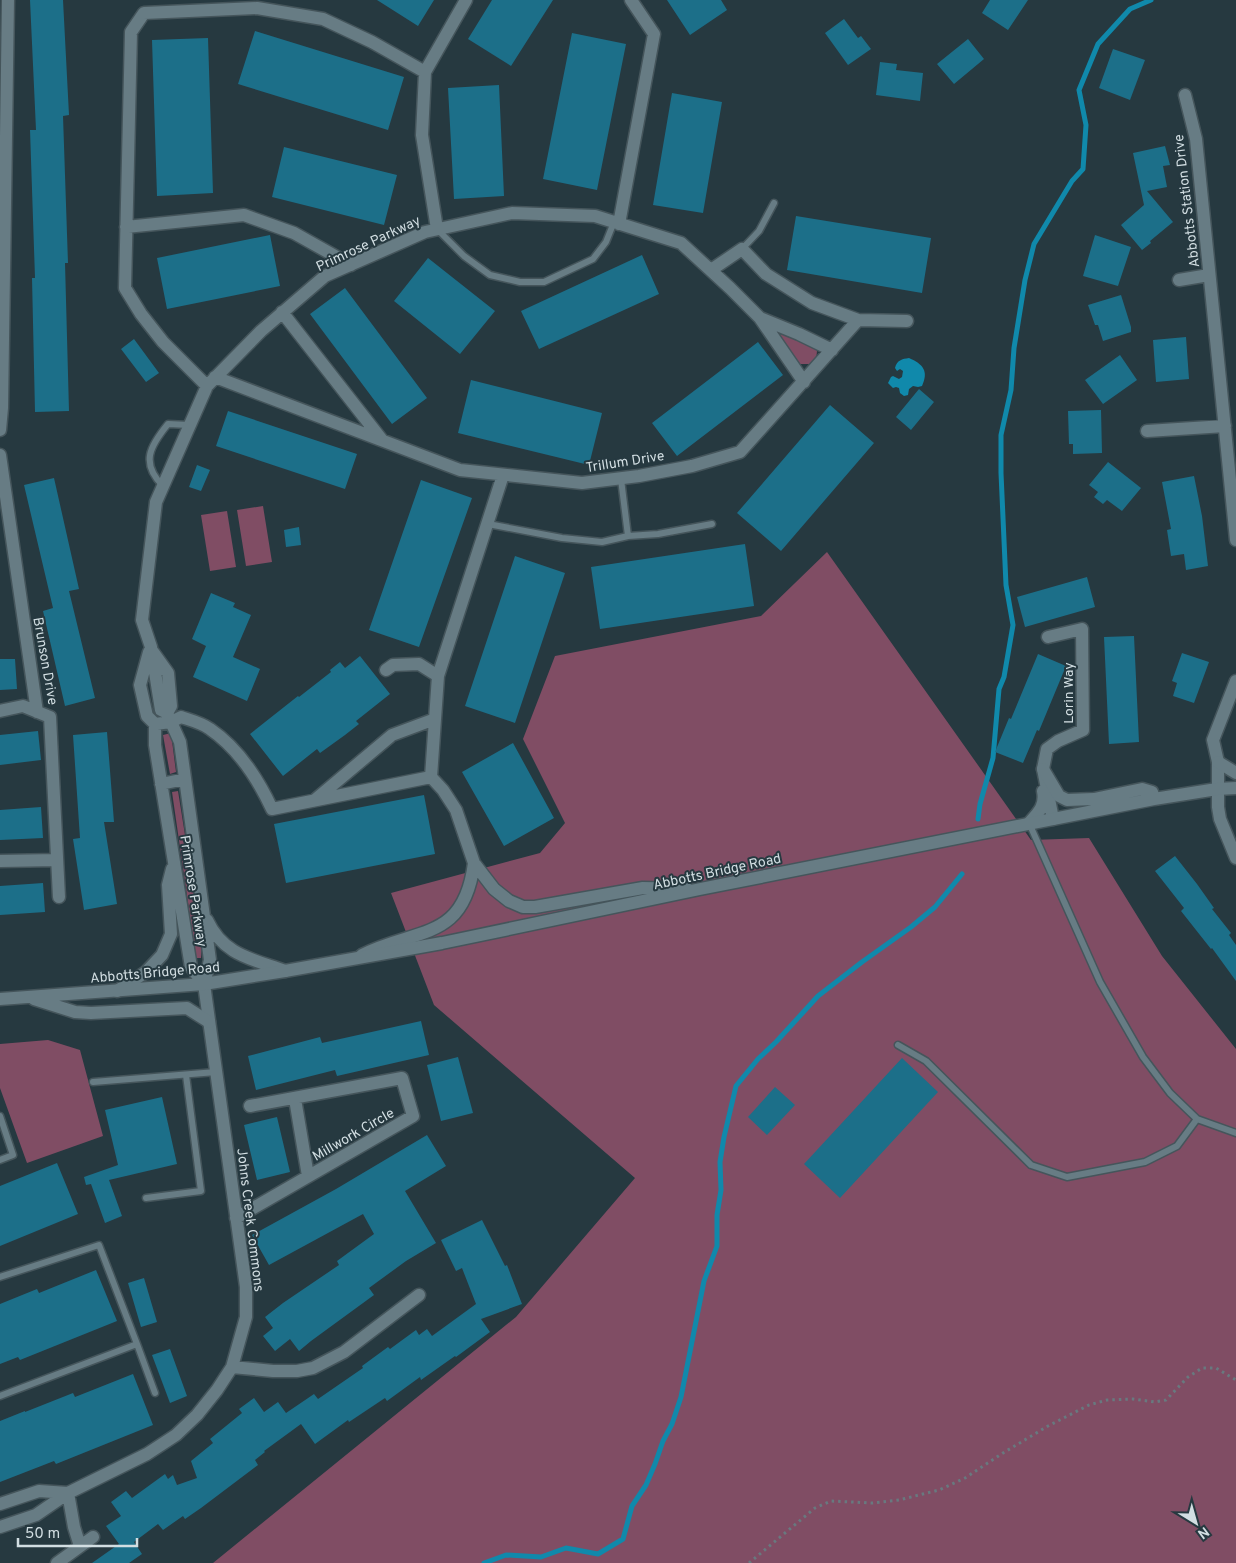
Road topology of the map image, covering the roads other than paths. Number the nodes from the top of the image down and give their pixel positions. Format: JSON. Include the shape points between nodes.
{"nodes":[{"id":1,"x":8,"y":0,"type":"edge"},
{"id":2,"x":466,"y":0,"type":"edge"},
{"id":3,"x":631,"y":0,"type":"edge"},
{"id":4,"x":426,"y":72,"type":"junction"},
{"id":5,"x":3,"y":78,"type":"edge"},
{"id":6,"x":1185,"y":95,"type":"dead end"},
{"id":7,"x":774,"y":203,"type":"dead end"},
{"id":8,"x":616,"y":223,"type":"junction"},
{"id":9,"x":2,"y":227,"type":"edge"},
{"id":10,"x":126,"y":227,"type":"junction"},
{"id":11,"x":437,"y":229,"type":"junction"},
{"id":12,"x":742,"y":249,"type":"junction"},
{"id":13,"x":350,"y":265,"type":"junction"},
{"id":14,"x":711,"y":270,"type":"junction"},
{"id":15,"x":1209,"y":275,"type":"junction"},
{"id":16,"x":1179,"y":280,"type":"dead end"},
{"id":17,"x":282,"y":312,"type":"junction"},
{"id":18,"x":760,"y":318,"type":"junction"},
{"id":19,"x":858,"y":320,"type":"junction"},
{"id":20,"x":907,"y":321,"type":"dead end"},
{"id":21,"x":832,"y":350,"type":"junction"},
{"id":22,"x":211,"y":381,"type":"junction"},
{"id":23,"x":804,"y":382,"type":"junction"},
{"id":24,"x":189,"y":425,"type":"junction"},
{"id":25,"x":1224,"y":426,"type":"junction"},
{"id":26,"x":0,"y":430,"type":"edge"},
{"id":27,"x":1147,"y":431,"type":"dead end"},
{"id":28,"x":382,"y":440,"type":"junction"},
{"id":29,"x":0,"y":455,"type":"edge"},
{"id":30,"x":504,"y":475,"type":"junction"},
{"id":31,"x":620,"y":479,"type":"junction"},
{"id":32,"x":162,"y":486,"type":"junction"},
{"id":33,"x":488,"y":524,"type":"junction"},
{"id":34,"x":712,"y":524,"type":"dead end"},
{"id":35,"x":628,"y":536,"type":"junction"},
{"id":36,"x":1236,"y":540,"type":"edge"},
{"id":37,"x":1048,"y":637,"type":"dead end"},
{"id":38,"x":150,"y":648,"type":"junction"},
{"id":39,"x":386,"y":670,"type":"dead end"},
{"id":40,"x":438,"y":676,"type":"junction"},
{"id":41,"x":1236,"y":681,"type":"edge"},
{"id":42,"x":0,"y":711,"type":"edge"},
{"id":43,"x":37,"y":712,"type":"junction"},
{"id":44,"x":169,"y":718,"type":"junction"},
{"id":45,"x":435,"y":719,"type":"junction"},
{"id":46,"x":155,"y":724,"type":"junction"},
{"id":47,"x":1218,"y":762,"type":"junction"},
{"id":48,"x":1043,"y":768,"type":"junction"},
{"id":49,"x":1236,"y":773,"type":"edge"},
{"id":50,"x":431,"y":777,"type":"junction"},
{"id":51,"x":185,"y":779,"type":"junction"},
{"id":52,"x":161,"y":784,"type":"junction"},
{"id":53,"x":1236,"y":788,"type":"edge"},
{"id":54,"x":1217,"y":789,"type":"junction"},
{"id":55,"x":1154,"y":799,"type":"junction"},
{"id":56,"x":314,"y":800,"type":"junction"},
{"id":57,"x":1053,"y":818,"type":"junction"},
{"id":58,"x":1028,"y":823,"type":"junction"},
{"id":59,"x":1236,"y":858,"type":"edge"},
{"id":60,"x":57,"y":860,"type":"junction"},
{"id":61,"x":0,"y":861,"type":"edge"},
{"id":62,"x":174,"y":861,"type":"junction"},
{"id":63,"x":474,"y":863,"type":"junction"},
{"id":64,"x":700,"y":889,"type":"junction"},
{"id":65,"x":59,"y":897,"type":"dead end"},
{"id":66,"x":203,"y":910,"type":"junction"},
{"id":67,"x":356,"y":959,"type":"junction"},
{"id":68,"x":286,"y":971,"type":"junction"},
{"id":69,"x":204,"y":984,"type":"junction"},
{"id":70,"x":116,"y":991,"type":"junction"},
{"id":71,"x":26,"y":997,"type":"junction"},
{"id":72,"x":0,"y":999,"type":"edge"},
{"id":73,"x":209,"y":1022,"type":"junction"},
{"id":74,"x":898,"y":1045,"type":"dead end"},
{"id":75,"x":216,"y":1072,"type":"junction"},
{"id":76,"x":186,"y":1074,"type":"junction"},
{"id":77,"x":93,"y":1082,"type":"dead end"},
{"id":78,"x":296,"y":1099,"type":"junction"},
{"id":79,"x":250,"y":1106,"type":"dead end"},
{"id":80,"x":0,"y":1116,"type":"edge"},
{"id":81,"x":1196,"y":1119,"type":"junction"},
{"id":82,"x":1236,"y":1133,"type":"edge"},
{"id":83,"x":0,"y":1160,"type":"edge"},
{"id":84,"x":308,"y":1176,"type":"junction"},
{"id":85,"x":146,"y":1198,"type":"dead end"},
{"id":86,"x":236,"y":1218,"type":"junction"},
{"id":87,"x":0,"y":1277,"type":"edge"},
{"id":88,"x":419,"y":1295,"type":"dead end"},
{"id":89,"x":137,"y":1344,"type":"junction"},
{"id":90,"x":232,"y":1367,"type":"junction"},
{"id":91,"x":155,"y":1393,"type":"dead end"},
{"id":92,"x":0,"y":1396,"type":"edge"},
{"id":93,"x":68,"y":1493,"type":"junction"},
{"id":94,"x":0,"y":1504,"type":"edge"},
{"id":95,"x":0,"y":1527,"type":"edge"},
{"id":96,"x":93,"y":1537,"type":"dead end"},
{"id":97,"x":80,"y":1546,"type":"junction"},
{"id":98,"x":57,"y":1563,"type":"edge"}],
"edges":[{"from":1,"to":5,"type":"street"},
{"from":2,"to":4,"type":"street"},
{"from":3,"to":8,"type":"street","via":[[654,34]]},
{"from":4,"to":10,"type":"street","via":[[323,18],[257,8],[144,13],[131,32]]},
{"from":4,"to":11,"type":"street","via":[[422,135]]},
{"from":5,"to":9,"type":"street"},
{"from":6,"to":15,"type":"street","name":"Abbotts Station Drive","via":[[1196,140]]},
{"from":7,"to":12,"type":"lane","via":[[759,231]]},
{"from":8,"to":11,"type":"street","name":"Primrose Parkway","via":[[595,216],[512,213]]},
{"from":8,"to":11,"type":"lane","via":[[593,259],[544,282],[520,282],[490,275],[464,256]]},
{"from":8,"to":14,"type":"street","name":"Primrose Parkway","via":[[681,243]]},
{"from":9,"to":26,"type":"street"},
{"from":10,"to":13,"type":"street","via":[[244,215],[294,233]]},
{"from":10,"to":22,"type":"street","via":[[125,288],[163,342]]},
{"from":11,"to":13,"type":"street","name":"Primrose Parkway"},
{"from":12,"to":14,"type":"street"},
{"from":12,"to":19,"type":"street","via":[[766,274],[812,303]]},
{"from":13,"to":17,"type":"street","name":"Primrose Parkway","via":[[325,276]]},
{"from":14,"to":18,"type":"street","name":"Primrose Parkway"},
{"from":15,"to":16,"type":"street","name":"Abbotts Station Drive"},
{"from":15,"to":25,"type":"street","name":"Abbotts Station Drive"},
{"from":17,"to":22,"type":"street","name":"Primrose Parkway"},
{"from":17,"to":28,"type":"street"},
{"from":18,"to":21,"type":"street","name":"Primrose Parkway"},
{"from":18,"to":23,"type":"street","name":"Primrose Parkway"},
{"from":19,"to":20,"type":"street"},
{"from":19,"to":21,"type":"street","name":"Trillum Drive"},
{"from":21,"to":23,"type":"street","name":"Trillum Drive"},
{"from":22,"to":24,"type":"street","name":"Primrose Parkway"},
{"from":22,"to":28,"type":"street","name":"Trillum Drive"},
{"from":23,"to":31,"type":"street","name":"Trillum Drive","via":[[740,452],[692,466]]},
{"from":24,"to":32,"type":"street","name":"Primrose Parkway"},
{"from":24,"to":32,"type":"lane","via":[[168,424],[155,440],[149,457],[150,469]]},
{"from":25,"to":27,"type":"street"},
{"from":25,"to":36,"type":"street","name":"Abbotts Station Drive"},
{"from":28,"to":30,"type":"street","name":"Trillum Drive","via":[[460,470]]},
{"from":29,"to":43,"type":"street","name":"Brunson Drive"},
{"from":30,"to":31,"type":"street","name":"Trillum Drive","via":[[582,483]]},
{"from":30,"to":33,"type":"street"},
{"from":31,"to":35,"type":"lane"},
{"from":32,"to":38,"type":"street","name":"Primrose Parkway","via":[[156,502],[142,620]]},
{"from":33,"to":35,"type":"lane","via":[[602,542]]},
{"from":33,"to":40,"type":"street"},
{"from":34,"to":35,"type":"lane"},
{"from":37,"to":48,"type":"street","name":"Lorin Way","via":[[1082,629],[1083,730],[1047,749]]},
{"from":38,"to":44,"type":"street","name":"Primrose Parkway","via":[[168,673],[171,692]]},
{"from":38,"to":46,"type":"street","name":"Primrose Parkway","via":[[140,685],[147,716]]},
{"from":39,"to":40,"type":"street","via":[[393,666],[419,664]]},
{"from":40,"to":45,"type":"street"},
{"from":41,"to":47,"type":"street","via":[[1213,740]]},
{"from":42,"to":43,"type":"street","via":[[23,706]]},
{"from":43,"to":60,"type":"street","name":"Brunson Drive","via":[[50,718]]},
{"from":44,"to":46,"type":"street"},
{"from":44,"to":51,"type":"street","name":"Primrose Parkway","via":[[180,742]]},
{"from":44,"to":56,"type":"street","via":[[181,717],[209,728],[234,748],[272,809]]},
{"from":45,"to":50,"type":"street"},
{"from":45,"to":56,"type":"street","via":[[392,735]]},
{"from":46,"to":52,"type":"street","name":"Primrose Parkway"},
{"from":47,"to":49,"type":"street"},
{"from":47,"to":54,"type":"street"},
{"from":48,"to":55,"type":"street","via":[[1059,796],[1067,800],[1094,799],[1142,789],[1152,792]]},
{"from":48,"to":57,"type":"street"},
{"from":48,"to":58,"type":"street","name":"Lorin Way","via":[[1041,810]]},
{"from":50,"to":56,"type":"street"},
{"from":50,"to":63,"type":"street","via":[[456,810]]},
{"from":51,"to":52,"type":"street"},
{"from":51,"to":66,"type":"street","name":"Primrose Parkway"},
{"from":52,"to":62,"type":"street","name":"Primrose Parkway"},
{"from":53,"to":54,"type":"street","name":"Abbotts Bridge Road"},
{"from":54,"to":55,"type":"street","name":"Abbotts Bridge Road"},
{"from":54,"to":59,"type":"street","via":[[1220,819]]},
{"from":55,"to":57,"type":"street","name":"Abbotts Bridge Road"},
{"from":57,"to":58,"type":"street","name":"Abbotts Bridge Road"},
{"from":58,"to":64,"type":"street","name":"Abbotts Bridge Road"},
{"from":58,"to":81,"type":"lane","via":[[1100,982],[1143,1057],[1170,1093]]},
{"from":60,"to":61,"type":"street"},
{"from":60,"to":65,"type":"street","name":"Brunson Drive"},
{"from":62,"to":69,"type":"street","name":"Primrose Parkway","via":[[191,967]]},
{"from":62,"to":70,"type":"street","via":[[168,885],[171,934],[162,955],[146,972]]},
{"from":63,"to":64,"type":"street","via":[[494,889],[522,907],[643,888]]},
{"from":63,"to":67,"type":"street","via":[[472,879],[462,903],[441,926]]},
{"from":64,"to":67,"type":"street","name":"Abbotts Bridge Road"},
{"from":66,"to":68,"type":"street","name":"Abbotts Bridge Road","via":[[224,945]]},
{"from":66,"to":69,"type":"street","name":"Primrose Parkway","via":[[210,960]]},
{"from":67,"to":68,"type":"street","name":"Abbotts Bridge Road"},
{"from":68,"to":69,"type":"street","name":"Abbotts Bridge Road"},
{"from":69,"to":70,"type":"street","name":"Abbotts Bridge Road"},
{"from":69,"to":73,"type":"street","name":"Johns Creek Commons"},
{"from":70,"to":71,"type":"street","name":"Abbotts Bridge Road"},
{"from":71,"to":72,"type":"street","name":"Abbotts Bridge Road"},
{"from":71,"to":73,"type":"street","name":"Abbotts Bridge Road","via":[[91,1014],[187,1008]]},
{"from":73,"to":75,"type":"street","name":"Johns Creek Commons"},
{"from":74,"to":81,"type":"lane","via":[[926,1061],[1031,1165],[1067,1177],[1145,1162],[1177,1146]]},
{"from":75,"to":76,"type":"lane"},
{"from":75,"to":86,"type":"street","name":"Johns Creek Commons"},
{"from":76,"to":77,"type":"lane"},
{"from":76,"to":85,"type":"lane","via":[[202,1191]]},
{"from":78,"to":79,"type":"street","name":"Millwork Circle"},
{"from":78,"to":84,"type":"street","name":"Millwork Circle"},
{"from":78,"to":84,"type":"street","name":"Millwork Circle","via":[[402,1078],[412,1116]]},
{"from":80,"to":83,"type":"lane","via":[[13,1155]]},
{"from":81,"to":82,"type":"lane"},
{"from":84,"to":86,"type":"street","name":"Millwork Circle"},
{"from":86,"to":90,"type":"street","name":"Johns Creek Commons","via":[[246,1287],[246,1317]]},
{"from":87,"to":89,"type":"lane","via":[[99,1245]]},
{"from":88,"to":90,"type":"street","via":[[344,1352],[313,1368],[273,1371]]},
{"from":89,"to":91,"type":"lane"},
{"from":89,"to":92,"type":"lane"},
{"from":90,"to":93,"type":"street","name":"Johns Creek Commons","via":[[198,1415],[176,1435],[146,1454]]},
{"from":93,"to":94,"type":"street","via":[[39,1491]]},
{"from":93,"to":95,"type":"street","name":"Johns Creek Commons","via":[[36,1515]]},
{"from":93,"to":97,"type":"street"},
{"from":96,"to":97,"type":"street"},
{"from":97,"to":98,"type":"street"}]}
